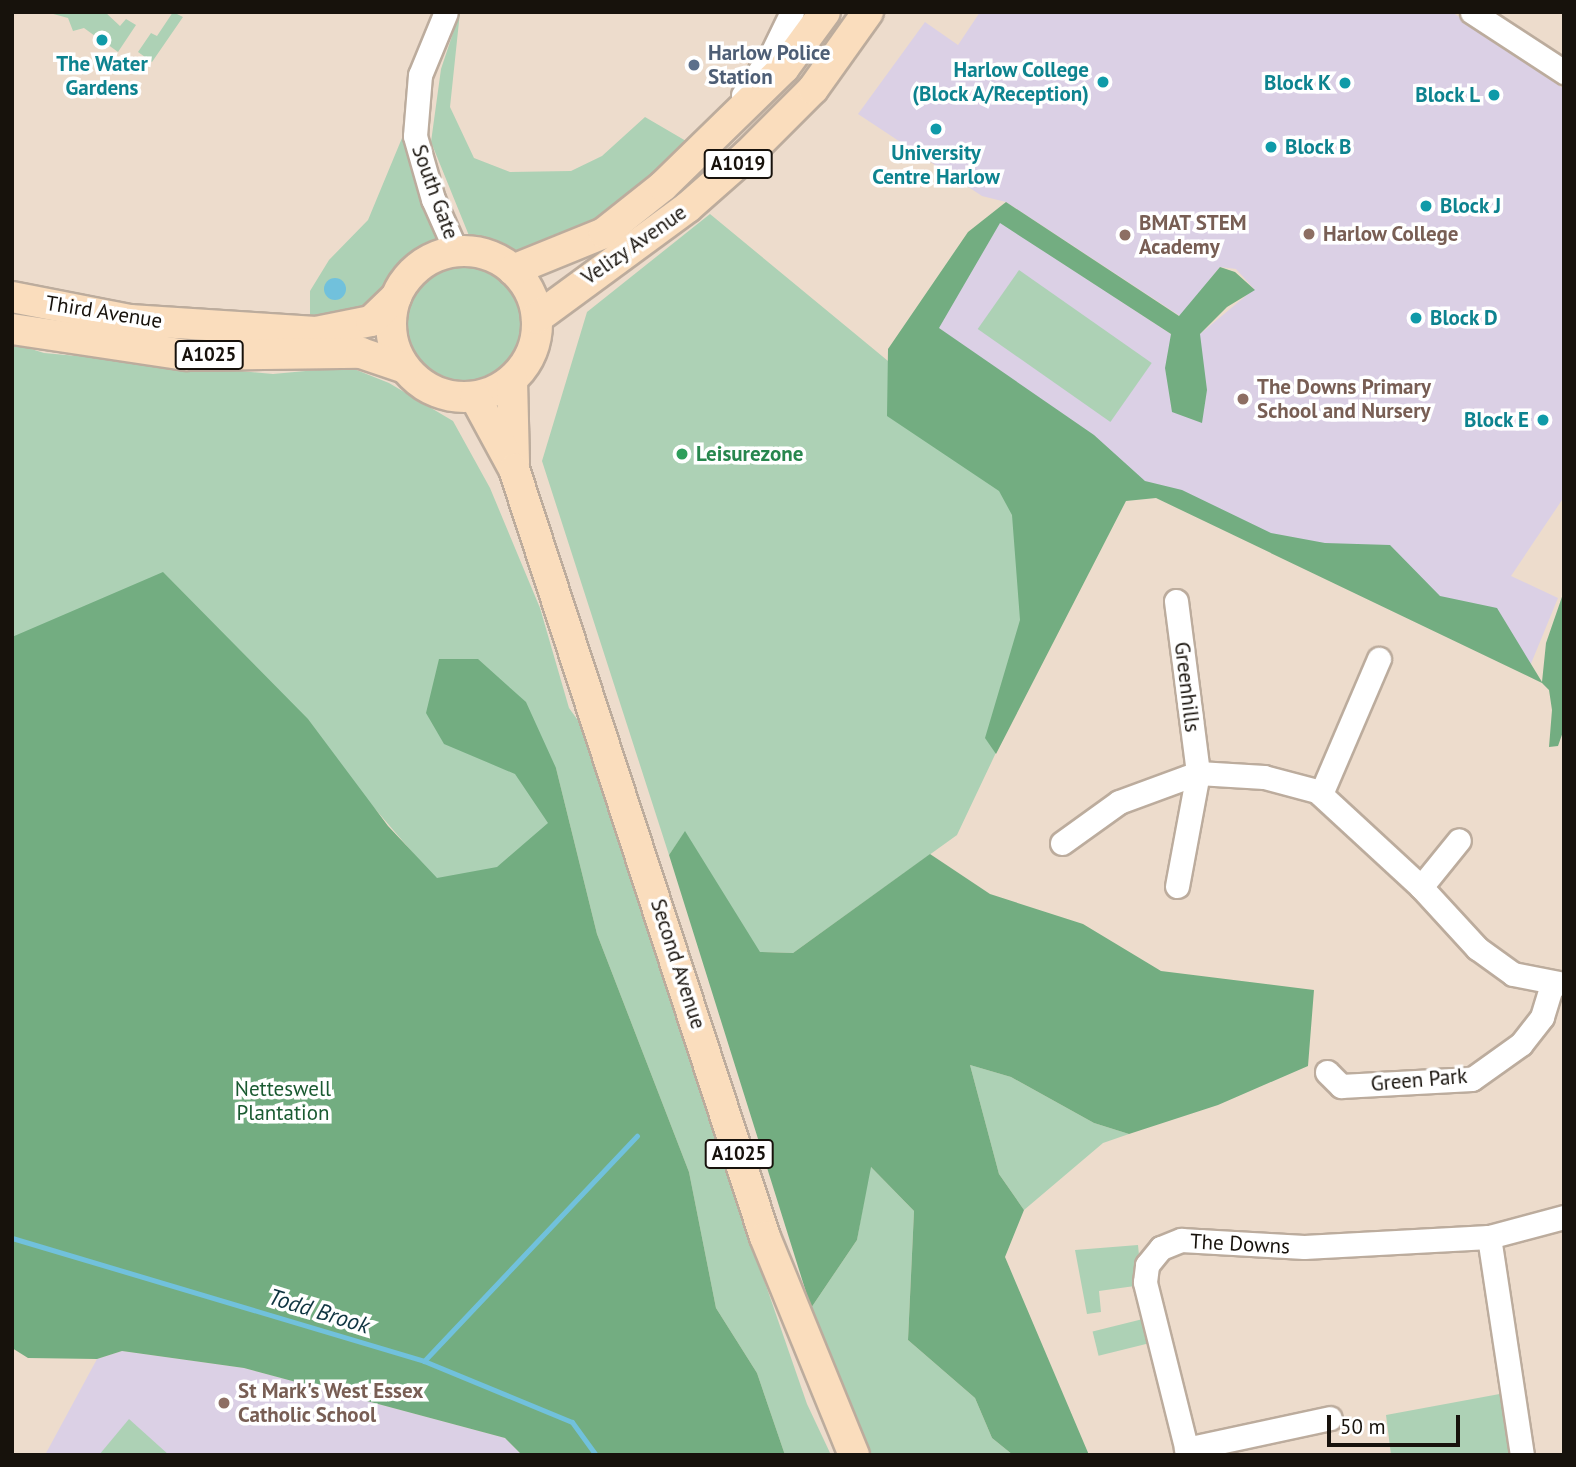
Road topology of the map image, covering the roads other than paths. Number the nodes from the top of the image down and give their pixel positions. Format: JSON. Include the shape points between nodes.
{"nodes":[{"id":1,"x":446,"y":12,"type":"edge"},
{"id":2,"x":792,"y":12,"type":"edge"},
{"id":3,"x":825,"y":12,"type":"edge"},
{"id":4,"x":868,"y":12,"type":"edge"},
{"id":5,"x":1472,"y":12,"type":"edge"},
{"id":6,"x":1564,"y":72,"type":"edge"},
{"id":7,"x":720,"y":129,"type":"junction"},
{"id":8,"x":456,"y":251,"type":"junction"},
{"id":9,"x":513,"y":271,"type":"junction"},
{"id":10,"x":12,"y":297,"type":"edge"},
{"id":11,"x":396,"y":297,"type":"junction"},
{"id":12,"x":537,"y":318,"type":"junction"},
{"id":13,"x":12,"y":329,"type":"edge"},
{"id":14,"x":405,"y":368,"type":"junction"},
{"id":15,"x":512,"y":380,"type":"junction"},
{"id":16,"x":475,"y":397,"type":"junction"},
{"id":17,"x":514,"y":469,"type":"junction"},
{"id":18,"x":1176,"y":601,"type":"dead end"},
{"id":19,"x":1379,"y":659,"type":"dead end"},
{"id":20,"x":1198,"y":773,"type":"junction"},
{"id":21,"x":1321,"y":794,"type":"junction"},
{"id":22,"x":1459,"y":840,"type":"dead end"},
{"id":23,"x":1062,"y":843,"type":"dead end"},
{"id":24,"x":1177,"y":886,"type":"dead end"},
{"id":25,"x":1421,"y":887,"type":"junction"},
{"id":26,"x":1558,"y":984,"type":"edge"},
{"id":27,"x":1327,"y":1072,"type":"dead end"},
{"id":28,"x":1564,"y":1217,"type":"edge"},
{"id":29,"x":1489,"y":1237,"type":"junction"},
{"id":30,"x":1330,"y":1418,"type":"dead end"},
{"id":31,"x":1187,"y":1452,"type":"edge"},
{"id":32,"x":854,"y":1455,"type":"edge"},
{"id":33,"x":1522,"y":1455,"type":"edge"}],
"edges":[{"from":1,"to":8,"type":"street","name":"South Gate","via":[[420,75],[415,136],[433,199]]},
{"from":2,"to":7,"type":"street","via":[[772,53]]},
{"from":3,"to":7,"type":"main road","name":"Velizy Avenue","number":"A1019","via":[[784,68]]},
{"from":4,"to":12,"type":"main road","name":"Velizy Avenue","number":"A1019","via":[[813,89],[747,155],[688,207]]},
{"from":5,"to":6,"type":"street"},
{"from":7,"to":9,"type":"main road","name":"Velizy Avenue","number":"A1019","via":[[663,186],[604,233]]},
{"from":8,"to":9,"type":"main road","via":[[487,255]]},
{"from":8,"to":11,"type":"main road","via":[[423,263]]},
{"from":9,"to":12,"type":"main road","via":[[529,291]]},
{"from":10,"to":11,"type":"main road","name":"Third Avenue","number":"A1025","via":[[130,320],[316,332],[371,321]]},
{"from":11,"to":14,"type":"main road","via":[[391,328]]},
{"from":12,"to":15,"type":"main road","via":[[530,355]]},
{"from":13,"to":14,"type":"main road","name":"Third Avenue","number":"A1025","via":[[187,355],[361,353]]},
{"from":14,"to":16,"type":"main road","via":[[443,395]]},
{"from":15,"to":16,"type":"main road"},
{"from":15,"to":17,"type":"main road","name":"Second Avenue","number":"A1025"},
{"from":16,"to":17,"type":"main road","name":"Second Avenue","number":"A1025"},
{"from":17,"to":32,"type":"main road","name":"Second Avenue","number":"A1025","via":[[765,1237]]},
{"from":18,"to":20,"type":"street","name":"Greenhills"},
{"from":19,"to":21,"type":"street"},
{"from":20,"to":21,"type":"street","via":[[1264,777]]},
{"from":20,"to":23,"type":"street","via":[[1119,802]]},
{"from":20,"to":24,"type":"street","name":"Greenhills"},
{"from":21,"to":25,"type":"street"},
{"from":22,"to":25,"type":"street"},
{"from":25,"to":26,"type":"street","via":[[1477,948],[1514,974]]},
{"from":26,"to":27,"type":"street","name":"Green Park","via":[[1542,1017],[1521,1044],[1472,1079],[1341,1086]]},
{"from":28,"to":29,"type":"street","name":"The Downs"},
{"from":29,"to":31,"type":"street","name":"The Downs","via":[[1304,1247],[1181,1240],[1161,1248],[1147,1265],[1145,1282]]},
{"from":29,"to":33,"type":"street"},
{"from":30,"to":31,"type":"street","name":"The Downs"}]}
